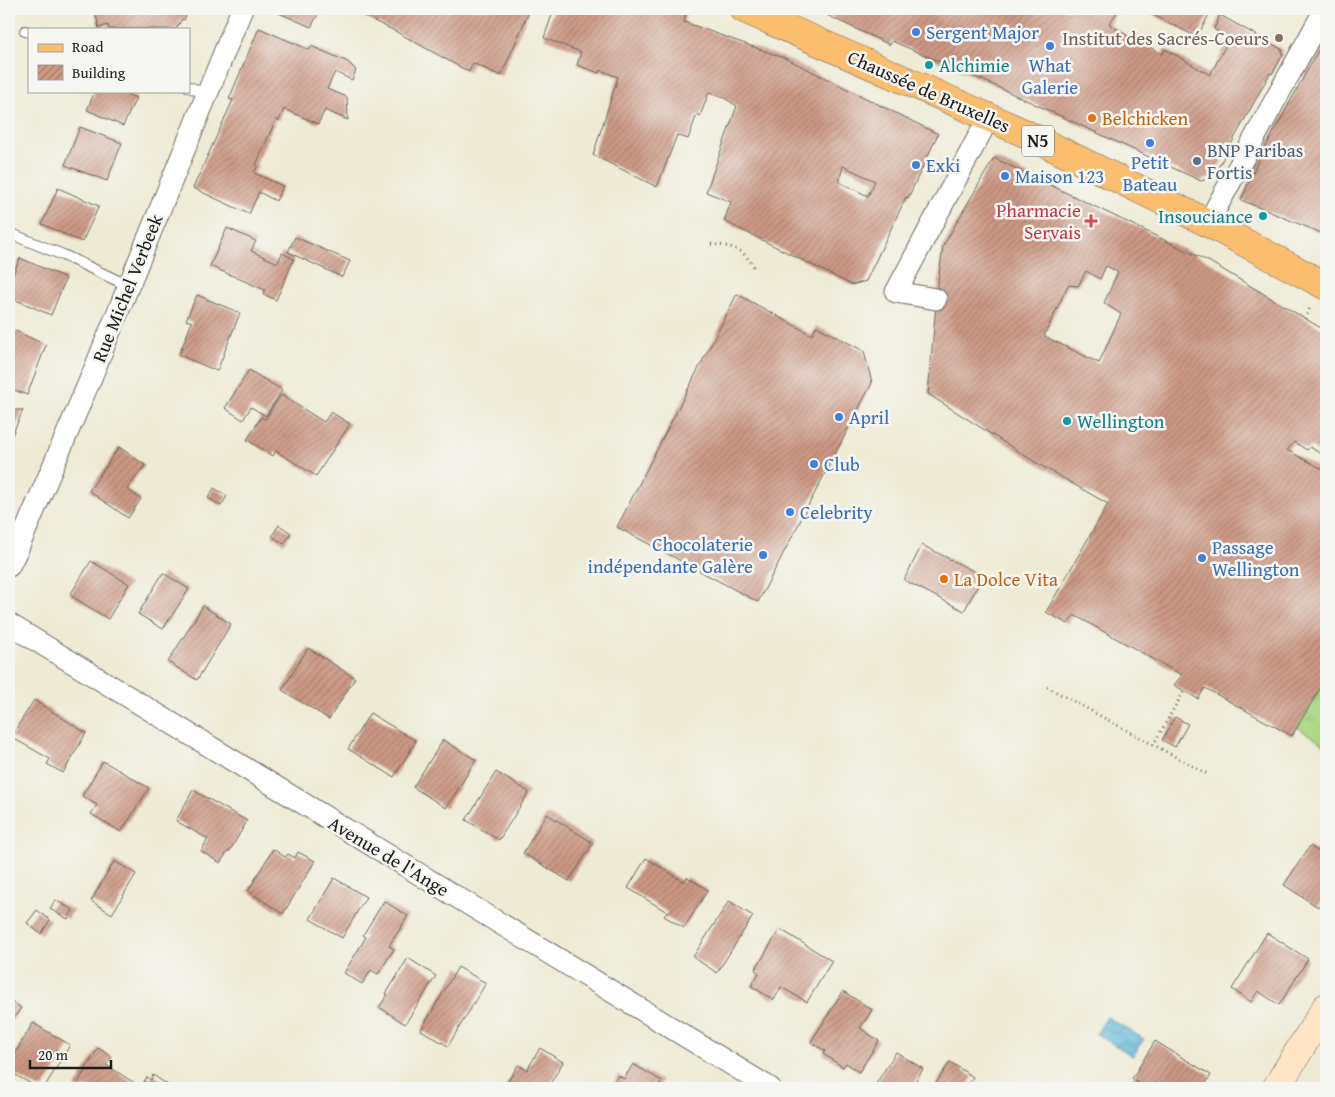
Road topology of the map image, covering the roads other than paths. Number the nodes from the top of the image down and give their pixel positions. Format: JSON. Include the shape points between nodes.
{"nodes":[{"id":1,"x":242,"y":9,"type":"edge"},
{"id":2,"x":744,"y":9,"type":"edge"},
{"id":3,"x":1325,"y":9,"type":"edge"},
{"id":4,"x":198,"y":91,"type":"edge"},
{"id":5,"x":989,"y":117,"type":"junction"},
{"id":6,"x":1208,"y":223,"type":"junction"},
{"id":7,"x":9,"y":233,"type":"edge"},
{"id":8,"x":1325,"y":283,"type":"edge"},
{"id":9,"x":128,"y":286,"type":"junction"},
{"id":10,"x":936,"y":299,"type":"dead end"},
{"id":11,"x":9,"y":566,"type":"edge"},
{"id":12,"x":9,"y":624,"type":"edge"},
{"id":13,"x":1326,"y":1006,"type":"edge"},
{"id":14,"x":770,"y":1088,"type":"edge"},
{"id":15,"x":1276,"y":1088,"type":"edge"}],
"edges":[{"from":1,"to":4,"type":"street","name":"Rue Michel Verbeek"},
{"from":2,"to":5,"type":"main road","name":"Chaussée de Bruxelles","number":"N5"},
{"from":3,"to":6,"type":"street"},
{"from":4,"to":9,"type":"street","name":"Rue Michel Verbeek"},
{"from":5,"to":6,"type":"main road","name":"Chaussée de Bruxelles","number":"N5"},
{"from":5,"to":10,"type":"street","via":[[896,292]]},
{"from":6,"to":8,"type":"main road","name":"Chaussée de Bruxelles","number":"N5"},
{"from":7,"to":9,"type":"lane"},
{"from":9,"to":11,"type":"street","name":"Rue Michel Verbeek"},
{"from":12,"to":14,"type":"street","name":"Avenue de l'Ange"},
{"from":13,"to":15,"type":"street"}]}
